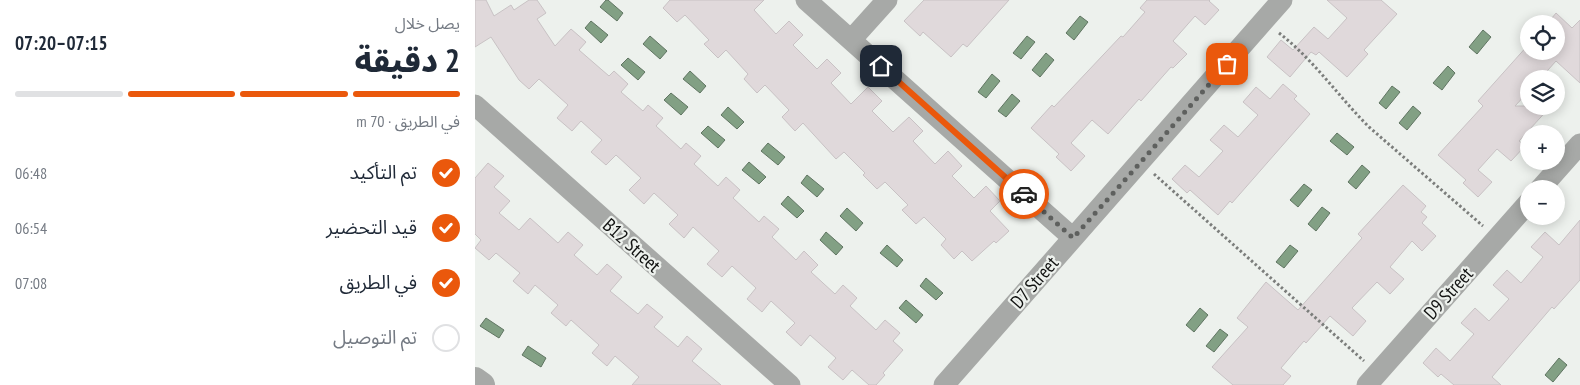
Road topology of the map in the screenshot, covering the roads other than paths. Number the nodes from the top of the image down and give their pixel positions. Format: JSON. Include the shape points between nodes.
{"nodes":[{"id":1,"x":805,"y":0,"type":"edge"},
{"id":2,"x":887,"y":0,"type":"edge"},
{"id":3,"x":1282,"y":0,"type":"edge"},
{"id":4,"x":851,"y":40,"type":"junction"},
{"id":5,"x":475,"y":105,"type":"edge"},
{"id":6,"x":1580,"y":144,"type":"edge"},
{"id":7,"x":1548,"y":180,"type":"edge"},
{"id":8,"x":1520,"y":212,"type":"edge"},
{"id":9,"x":1073,"y":238,"type":"junction"},
{"id":10,"x":1372,"y":379,"type":"edge"},
{"id":11,"x":475,"y":380,"type":"edge"},
{"id":12,"x":481,"y":385,"type":"edge"},
{"id":13,"x":790,"y":385,"type":"edge"},
{"id":14,"x":944,"y":385,"type":"edge"}],
"edges":[{"from":1,"to":4,"type":"street"},
{"from":2,"to":4,"type":"street"},
{"from":3,"to":9,"type":"street","name":"D7 Street"},
{"from":4,"to":9,"type":"street"},
{"from":5,"to":13,"type":"street","name":"B12 Street"},
{"from":6,"to":7,"type":"street"},
{"from":8,"to":10,"type":"street","name":"D9 Street"},
{"from":9,"to":14,"type":"street","name":"D7 Street"},
{"from":11,"to":12,"type":"street"}]}
